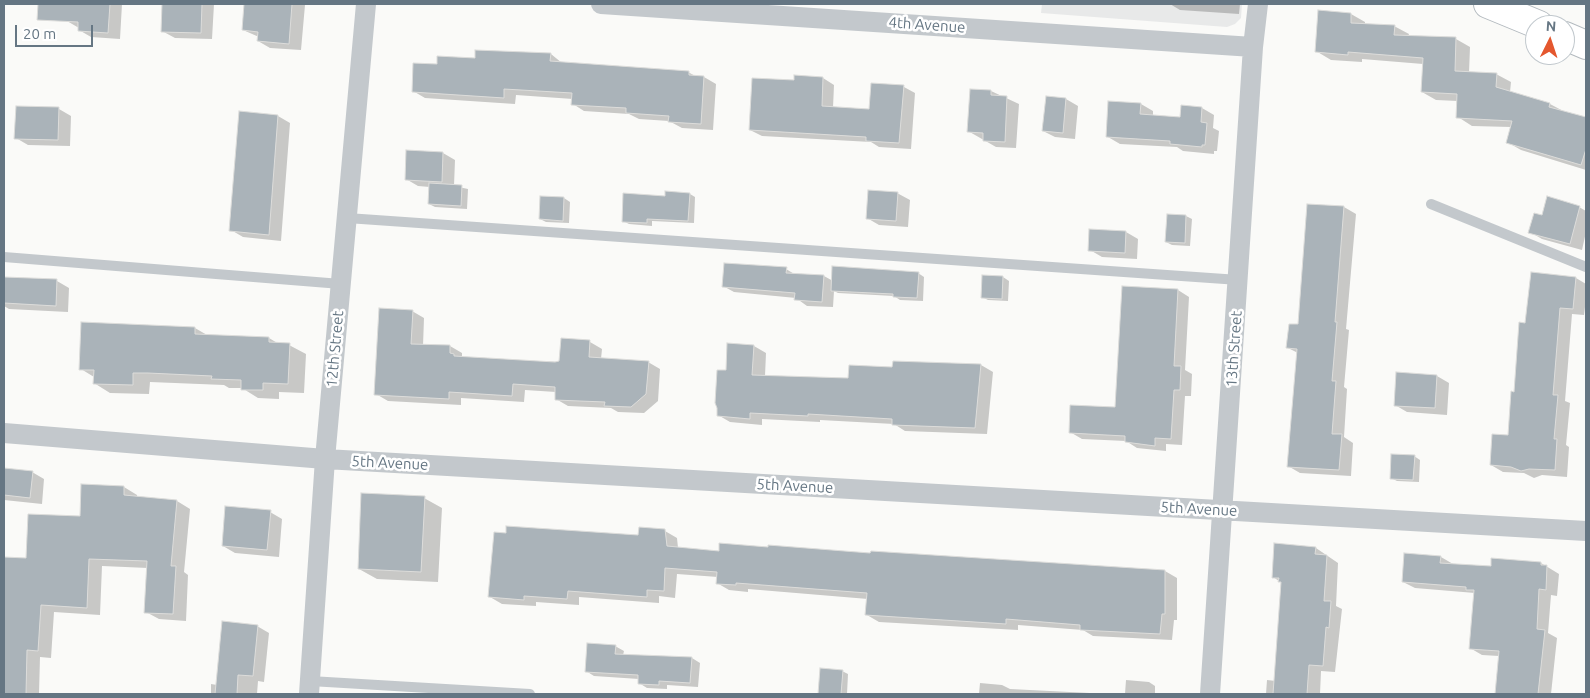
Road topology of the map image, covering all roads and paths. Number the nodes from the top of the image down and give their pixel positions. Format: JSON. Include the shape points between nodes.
{"nodes":[{"id":1,"x":366,"y":4,"type":"edge"},
{"id":2,"x":601,"y":4,"type":"edge"},
{"id":3,"x":1258,"y":4,"type":"edge"},
{"id":4,"x":1488,"y":4,"type":"edge"},
{"id":5,"x":1525,"y":20,"type":"edge"},
{"id":6,"x":1253,"y":47,"type":"junction"},
{"id":7,"x":1431,"y":204,"type":"dead end"},
{"id":8,"x":346,"y":218,"type":"junction"},
{"id":9,"x":4,"y":257,"type":"edge"},
{"id":10,"x":1586,"y":267,"type":"edge"},
{"id":11,"x":1239,"y":280,"type":"junction"},
{"id":12,"x":341,"y":284,"type":"junction"},
{"id":13,"x":4,"y":433,"type":"edge"},
{"id":14,"x":325,"y":459,"type":"junction"},
{"id":15,"x":1223,"y":510,"type":"junction"},
{"id":16,"x":1586,"y":531,"type":"edge"},
{"id":17,"x":310,"y":688,"type":"edge"},
{"id":18,"x":530,"y":694,"type":"edge"},
{"id":19,"x":1210,"y":694,"type":"edge"}],
"edges":[{"from":1,"to":8,"type":"street","name":"12th Street"},
{"from":2,"to":6,"type":"street","name":"4th Avenue"},
{"from":3,"to":6,"type":"street","name":"13th Street"},
{"from":4,"to":5,"type":"main road"},
{"from":6,"to":11,"type":"street","name":"13th Street"},
{"from":7,"to":10,"type":"lane"},
{"from":8,"to":11,"type":"lane"},
{"from":8,"to":12,"type":"street","name":"12th Street"},
{"from":9,"to":12,"type":"lane"},
{"from":11,"to":15,"type":"street","name":"13th Street"},
{"from":12,"to":14,"type":"street","name":"12th Street"},
{"from":13,"to":14,"type":"street","name":"5th Avenue"},
{"from":14,"to":15,"type":"street","name":"5th Avenue"},
{"from":14,"to":17,"type":"street","name":"12th Street"},
{"from":15,"to":16,"type":"street","name":"5th Avenue"},
{"from":15,"to":19,"type":"street","name":"13th Street"},
{"from":17,"to":18,"type":"lane"}]}
